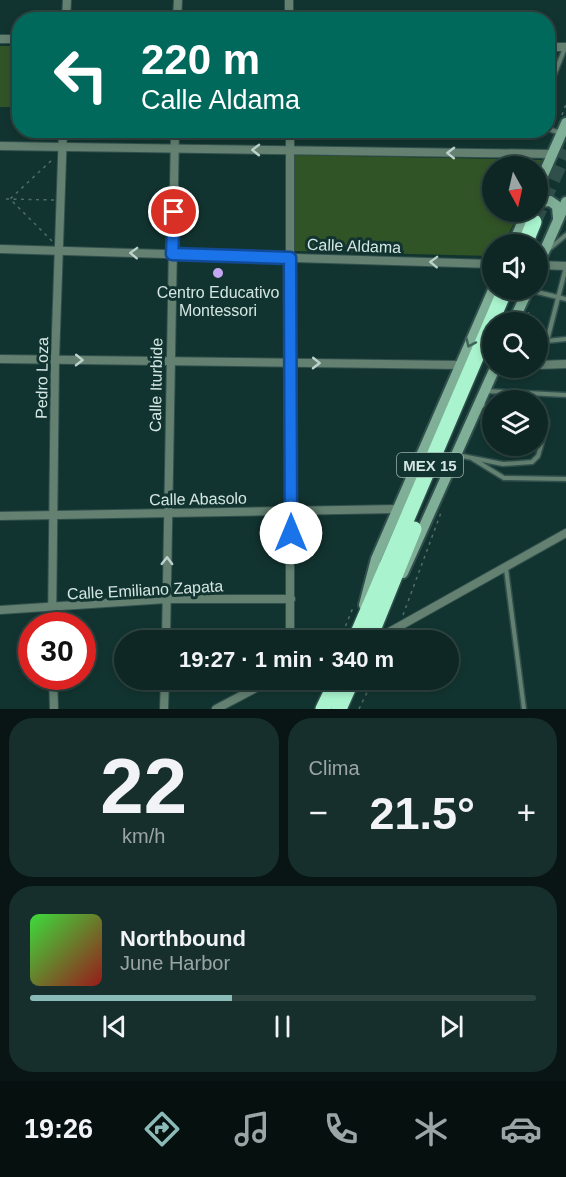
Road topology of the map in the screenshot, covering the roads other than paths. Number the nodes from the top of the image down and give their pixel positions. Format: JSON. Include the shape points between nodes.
{"nodes":[{"id":1,"x":566,"y":47,"type":"edge"},
{"id":2,"x":555,"y":73,"type":"edge"},
{"id":3,"x":564,"y":132,"type":"edge"},
{"id":4,"x":63,"y":138,"type":"edge"},
{"id":5,"x":175,"y":138,"type":"edge"},
{"id":6,"x":290,"y":138,"type":"edge"},
{"id":7,"x":0,"y":146,"type":"edge"},
{"id":8,"x":175,"y":148,"type":"junction"},
{"id":9,"x":62,"y":149,"type":"junction"},
{"id":10,"x":554,"y":150,"type":"junction"},
{"id":11,"x":290,"y":151,"type":"junction"},
{"id":12,"x":566,"y":153,"type":"edge"},
{"id":13,"x":548,"y":164,"type":"edge"},
{"id":14,"x":548,"y":201,"type":"edge"},
{"id":15,"x":566,"y":202,"type":"edge"},
{"id":16,"x":558,"y":219,"type":"junction"},
{"id":17,"x":533,"y":222,"type":"tunnel mouth"},
{"id":18,"x":522,"y":234,"type":"edge"},
{"id":19,"x":548,"y":235,"type":"edge"},
{"id":20,"x":566,"y":235,"type":"edge"},
{"id":21,"x":548,"y":244,"type":"edge"},
{"id":22,"x":0,"y":249,"type":"edge"},
{"id":23,"x":59,"y":249,"type":"junction"},
{"id":24,"x":172,"y":254,"type":"junction"},
{"id":25,"x":290,"y":258,"type":"junction"},
{"id":26,"x":482,"y":264,"type":"edge"},
{"id":27,"x":548,"y":267,"type":"edge"},
{"id":28,"x":566,"y":267,"type":"edge"},
{"id":29,"x":548,"y":295,"type":"edge"},
{"id":30,"x":558,"y":297,"type":"junction"},
{"id":31,"x":566,"y":299,"type":"edge"},
{"id":32,"x":489,"y":300,"type":"edge"},
{"id":33,"x":501,"y":300,"type":"edge"},
{"id":34,"x":548,"y":337,"type":"edge"},
{"id":35,"x":566,"y":339,"type":"edge"},
{"id":36,"x":548,"y":341,"type":"edge"},
{"id":37,"x":0,"y":359,"type":"edge"},
{"id":38,"x":55,"y":360,"type":"junction"},
{"id":39,"x":170,"y":362,"type":"junction"},
{"id":40,"x":290,"y":363,"type":"junction"},
{"id":41,"x":566,"y":364,"type":"edge"},
{"id":42,"x":460,"y":365,"type":"junction"},
{"id":43,"x":548,"y":365,"type":"edge"},
{"id":44,"x":482,"y":367,"type":"edge"},
{"id":45,"x":548,"y":394,"type":"edge"},
{"id":46,"x":566,"y":395,"type":"edge"},
{"id":47,"x":482,"y":398,"type":"edge"},
{"id":48,"x":479,"y":405,"type":"junction"},
{"id":49,"x":482,"y":405,"type":"edge"},
{"id":50,"x":457,"y":454,"type":"junction"},
{"id":51,"x":538,"y":456,"type":"edge"},
{"id":52,"x":472,"y":459,"type":"junction"},
{"id":53,"x":566,"y":480,"type":"edge"},
{"id":54,"x":397,"y":509,"type":"junction"},
{"id":55,"x":291,"y":511,"type":"junction"},
{"id":56,"x":168,"y":513,"type":"junction"},
{"id":57,"x":53,"y":515,"type":"junction"},
{"id":58,"x":0,"y":516,"type":"edge"},
{"id":59,"x":566,"y":533,"type":"edge"},
{"id":60,"x":506,"y":568,"type":"junction"},
{"id":61,"x":167,"y":599,"type":"junction"},
{"id":62,"x":291,"y":599,"type":"junction"},
{"id":63,"x":52,"y":608,"type":"junction"},
{"id":64,"x":0,"y":610,"type":"edge"},
{"id":65,"x":52,"y":612,"type":"edge"},
{"id":66,"x":166,"y":630,"type":"edge"},
{"id":67,"x":290,"y":630,"type":"edge"},
{"id":68,"x":358,"y":630,"type":"edge"},
{"id":69,"x":359,"y":630,"type":"edge"},
{"id":70,"x":373,"y":630,"type":"edge"},
{"id":71,"x":374,"y":630,"type":"edge"},
{"id":72,"x":397,"y":630,"type":"edge"},
{"id":73,"x":53,"y":690,"type":"edge"},
{"id":74,"x":165,"y":690,"type":"edge"},
{"id":75,"x":252,"y":690,"type":"edge"},
{"id":76,"x":332,"y":690,"type":"edge"},
{"id":77,"x":348,"y":690,"type":"edge"},
{"id":78,"x":54,"y":709,"type":"edge"},
{"id":79,"x":164,"y":709,"type":"edge"},
{"id":80,"x":216,"y":709,"type":"edge"},
{"id":81,"x":323,"y":709,"type":"edge"},
{"id":82,"x":339,"y":709,"type":"edge"},
{"id":83,"x":524,"y":709,"type":"edge"}],
"edges":[{"from":1,"to":2,"type":"lane"},
{"from":3,"to":10,"type":"street"},
{"from":4,"to":9,"type":"street","name":"Pedro Loza"},
{"from":5,"to":8,"type":"street","name":"Calle Iturbide"},
{"from":6,"to":11,"type":"street"},
{"from":7,"to":9,"type":"street"},
{"from":8,"to":9,"type":"street"},
{"from":11,"to":8,"type":"street","one_way":true},
{"from":8,"to":24,"type":"street","name":"Calle Iturbide"},
{"from":9,"to":23,"type":"street","name":"Pedro Loza"},
{"from":10,"to":11,"type":"street","one_way":true},
{"from":10,"to":12,"type":"street"},
{"from":10,"to":13,"type":"street"},
{"from":11,"to":25,"type":"street"},
{"from":14,"to":16,"type":"street","via":[[557,206]]},
{"from":15,"to":16,"type":"street"},
{"from":16,"to":19,"type":"street"},
{"from":17,"to":18,"type":"street"},
{"from":20,"to":21,"type":"lane"},
{"from":22,"to":23,"type":"street","name":"Calle Aldama"},
{"from":24,"to":23,"type":"street","name":"Calle Aldama","one_way":true},
{"from":23,"to":38,"type":"street","name":"Pedro Loza"},
{"from":24,"to":25,"type":"street","name":"Calle Aldama"},
{"from":24,"to":39,"type":"street","name":"Calle Iturbide"},
{"from":26,"to":25,"type":"street","name":"Calle Aldama","one_way":true},
{"from":25,"to":40,"type":"street"},
{"from":27,"to":28,"type":"street"},
{"from":28,"to":30,"type":"lane"},
{"from":29,"to":30,"type":"lane"},
{"from":30,"to":31,"type":"lane"},
{"from":30,"to":34,"type":"lane"},
{"from":32,"to":42,"type":"street","one_way":true},
{"from":33,"to":69,"type":"highway","number":"MEX 15"},
{"from":35,"to":36,"type":"lane"},
{"from":37,"to":38,"type":"street"},
{"from":38,"to":39,"type":"street","one_way":true},
{"from":38,"to":57,"type":"street","name":"Pedro Loza"},
{"from":39,"to":40,"type":"street"},
{"from":39,"to":56,"type":"street","name":"Calle Iturbide"},
{"from":40,"to":42,"type":"street","one_way":true},
{"from":40,"to":55,"type":"street"},
{"from":41,"to":43,"type":"street"},
{"from":42,"to":54,"type":"street"},
{"from":44,"to":70,"type":"highway","number":"MEX 15"},
{"from":45,"to":46,"type":"lane"},
{"from":47,"to":48,"type":"street"},
{"from":48,"to":49,"type":"lane"},
{"from":48,"to":50,"type":"street"},
{"from":50,"to":52,"type":"lane"},
{"from":50,"to":71,"type":"street","via":[[423,534]]},
{"from":51,"to":52,"type":"lane","via":[[532,462],[503,464]]},
{"from":52,"to":53,"type":"lane","via":[[504,478]]},
{"from":54,"to":55,"type":"street","name":"Calle Abasolo"},
{"from":54,"to":68,"type":"street","via":[[376,559]]},
{"from":55,"to":56,"type":"street","name":"Calle Abasolo"},
{"from":55,"to":62,"type":"street"},
{"from":56,"to":57,"type":"street","name":"Calle Abasolo"},
{"from":61,"to":56,"type":"street","name":"Calle Iturbide","one_way":true},
{"from":57,"to":58,"type":"street","name":"Calle Abasolo"},
{"from":57,"to":63,"type":"street","name":"Pedro Loza"},
{"from":59,"to":60,"type":"street"},
{"from":60,"to":72,"type":"street"},
{"from":60,"to":83,"type":"lane"},
{"from":61,"to":62,"type":"street","name":"Calle Emiliano Zapata"},
{"from":61,"to":63,"type":"street","name":"Calle Emiliano Zapata"},
{"from":61,"to":66,"type":"street","name":"Calle Iturbide"},
{"from":62,"to":67,"type":"street"},
{"from":63,"to":64,"type":"street","name":"Calle Emiliano Zapata"},
{"from":63,"to":65,"type":"street","name":"Pedro Loza"},
{"from":73,"to":78,"type":"street"},
{"from":74,"to":79,"type":"street"},
{"from":75,"to":80,"type":"street"},
{"from":76,"to":81,"type":"highway"},
{"from":77,"to":82,"type":"highway"}]}
